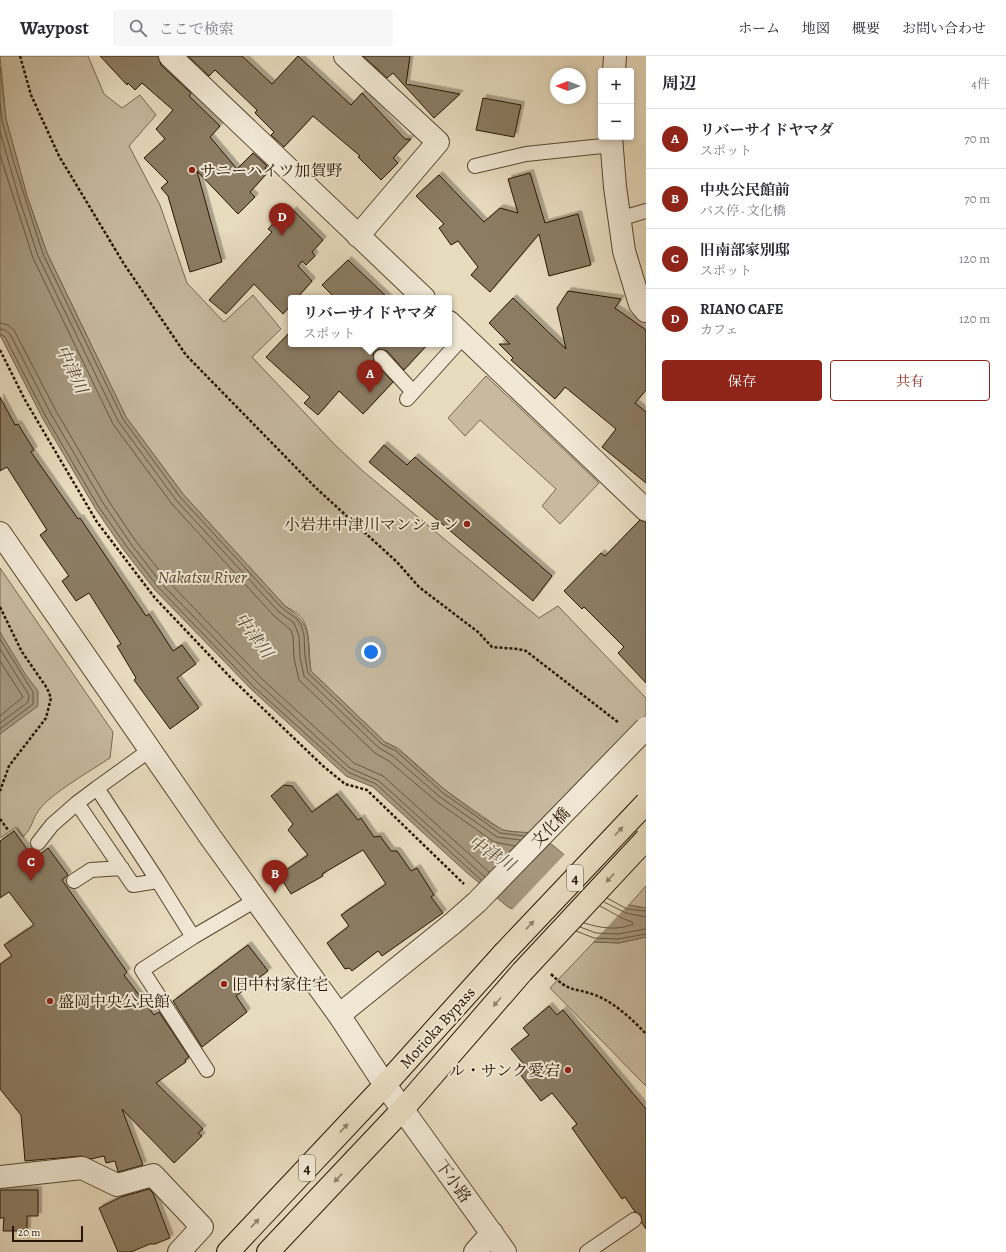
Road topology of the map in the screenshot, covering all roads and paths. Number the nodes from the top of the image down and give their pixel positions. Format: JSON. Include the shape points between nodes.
{"nodes":[{"id":1,"x":20,"y":56,"type":"edge"},
{"id":2,"x":170,"y":56,"type":"edge"},
{"id":3,"x":345,"y":56,"type":"edge"},
{"id":4,"x":615,"y":56,"type":"edge"},
{"id":5,"x":614,"y":68,"type":"edge"},
{"id":6,"x":612,"y":141,"type":"edge"},
{"id":7,"x":475,"y":166,"type":"dead end"},
{"id":8,"x":646,"y":211,"type":"edge"},
{"id":9,"x":620,"y":219,"type":"junction"},
{"id":10,"x":358,"y":236,"type":"junction"},
{"id":11,"x":421,"y":295,"type":"edge"},
{"id":12,"x":646,"y":311,"type":"edge"},
{"id":13,"x":456,"y":329,"type":"edge"},
{"id":14,"x":444,"y":347,"type":"edge"},
{"id":15,"x":0,"y":350,"type":"edge"},
{"id":16,"x":381,"y":357,"type":"dead end"},
{"id":17,"x":646,"y":510,"type":"edge"},
{"id":18,"x":0,"y":533,"type":"edge"},
{"id":19,"x":0,"y":607,"type":"edge"},
{"id":20,"x":624,"y":727,"type":"dead end"},
{"id":21,"x":646,"y":728,"type":"edge"},
{"id":22,"x":150,"y":750,"type":"junction"},
{"id":23,"x":97,"y":788,"type":"junction"},
{"id":24,"x":0,"y":791,"type":"edge"},
{"id":25,"x":646,"y":802,"type":"edge"},
{"id":26,"x":77,"y":804,"type":"junction"},
{"id":27,"x":0,"y":819,"type":"edge"},
{"id":28,"x":8,"y":830,"type":"dead end"},
{"id":29,"x":646,"y":839,"type":"edge"},
{"id":30,"x":38,"y":843,"type":"dead end"},
{"id":31,"x":122,"y":868,"type":"junction"},
{"id":32,"x":74,"y":881,"type":"dead end"},
{"id":33,"x":158,"y":881,"type":"junction"},
{"id":34,"x":468,"y":887,"type":"dead end"},
{"id":35,"x":256,"y":900,"type":"junction"},
{"id":36,"x":192,"y":937,"type":"junction"},
{"id":37,"x":547,"y":969,"type":"dead end"},
{"id":38,"x":339,"y":1014,"type":"junction"},
{"id":39,"x":646,"y":1034,"type":"edge"},
{"id":40,"x":207,"y":1070,"type":"dead end"},
{"id":41,"x":385,"y":1085,"type":"junction"},
{"id":42,"x":403,"y":1109,"type":"junction"},
{"id":43,"x":0,"y":1177,"type":"edge"},
{"id":44,"x":634,"y":1220,"type":"dead end"},
{"id":45,"x":492,"y":1233,"type":"junction"},
{"id":46,"x":179,"y":1252,"type":"edge"},
{"id":47,"x":228,"y":1252,"type":"edge"},
{"id":48,"x":268,"y":1252,"type":"edge"},
{"id":49,"x":475,"y":1252,"type":"edge"},
{"id":50,"x":505,"y":1252,"type":"edge"},
{"id":51,"x":587,"y":1252,"type":"edge"}],
"edges":[{"from":1,"to":20,"type":"path","via":[[31,95],[59,156],[124,264],[186,355],[316,488],[397,562],[419,587],[478,632],[492,647],[526,651]]},
{"from":2,"to":10,"type":"street"},
{"from":3,"to":10,"type":"street","via":[[438,142]]},
{"from":4,"to":5,"type":"street"},
{"from":6,"to":7,"type":"lane","via":[[526,154]]},
{"from":6,"to":9,"type":"street"},
{"from":8,"to":9,"type":"lane"},
{"from":9,"to":12,"type":"street","via":[[624,251],[640,304]]},
{"from":10,"to":11,"type":"street"},
{"from":13,"to":17,"type":"street"},
{"from":14,"to":16,"type":"lane","via":[[410,396]]},
{"from":15,"to":34,"type":"path","via":[[25,400],[97,522],[155,598],[230,677],[323,766],[346,784],[368,790]]},
{"from":18,"to":22,"type":"street","name":"下小路"},
{"from":19,"to":24,"type":"path","via":[[22,652],[51,698],[46,718],[9,766]]},
{"from":21,"to":38,"type":"street","name":"文化橋","bridge":true,"via":[[477,902]]},
{"from":22,"to":23,"type":"lane"},
{"from":22,"to":35,"type":"street","name":"下小路"},
{"from":23,"to":26,"type":"lane"},
{"from":23,"to":33,"type":"lane"},
{"from":41,"to":25,"type":"highway","name":"Morioka Bypass","number":"4","one_way":true,"bridge":true,"via":[[503,954]]},
{"from":26,"to":30,"type":"lane","via":[[52,825]]},
{"from":26,"to":31,"type":"lane"},
{"from":27,"to":28,"type":"path"},
{"from":29,"to":42,"type":"highway","name":"Morioka Bypass","number":"4","one_way":true,"bridge":true,"via":[[522,972]]},
{"from":31,"to":32,"type":"lane","via":[[91,870]]},
{"from":31,"to":33,"type":"lane","via":[[133,885]]},
{"from":33,"to":36,"type":"lane"},
{"from":35,"to":36,"type":"lane"},
{"from":35,"to":38,"type":"street","name":"下小路"},
{"from":36,"to":40,"type":"lane","via":[[142,970]]},
{"from":37,"to":39,"type":"path","via":[[562,985],[595,995],[615,1007]]},
{"from":38,"to":41,"type":"street","name":"下小路"},
{"from":41,"to":42,"type":"street","name":"下小路"},
{"from":47,"to":41,"type":"highway","name":"Morioka Bypass","number":"4","one_way":true},
{"from":42,"to":45,"type":"street","name":"下小路"},
{"from":42,"to":48,"type":"highway","name":"Morioka Bypass","number":"4","one_way":true},
{"from":43,"to":46,"type":"street","via":[[82,1168],[118,1184],[153,1175],[202,1227]]},
{"from":44,"to":51,"type":"lane"},
{"from":45,"to":49,"type":"street"},
{"from":45,"to":50,"type":"street","name":"下小路"}]}
